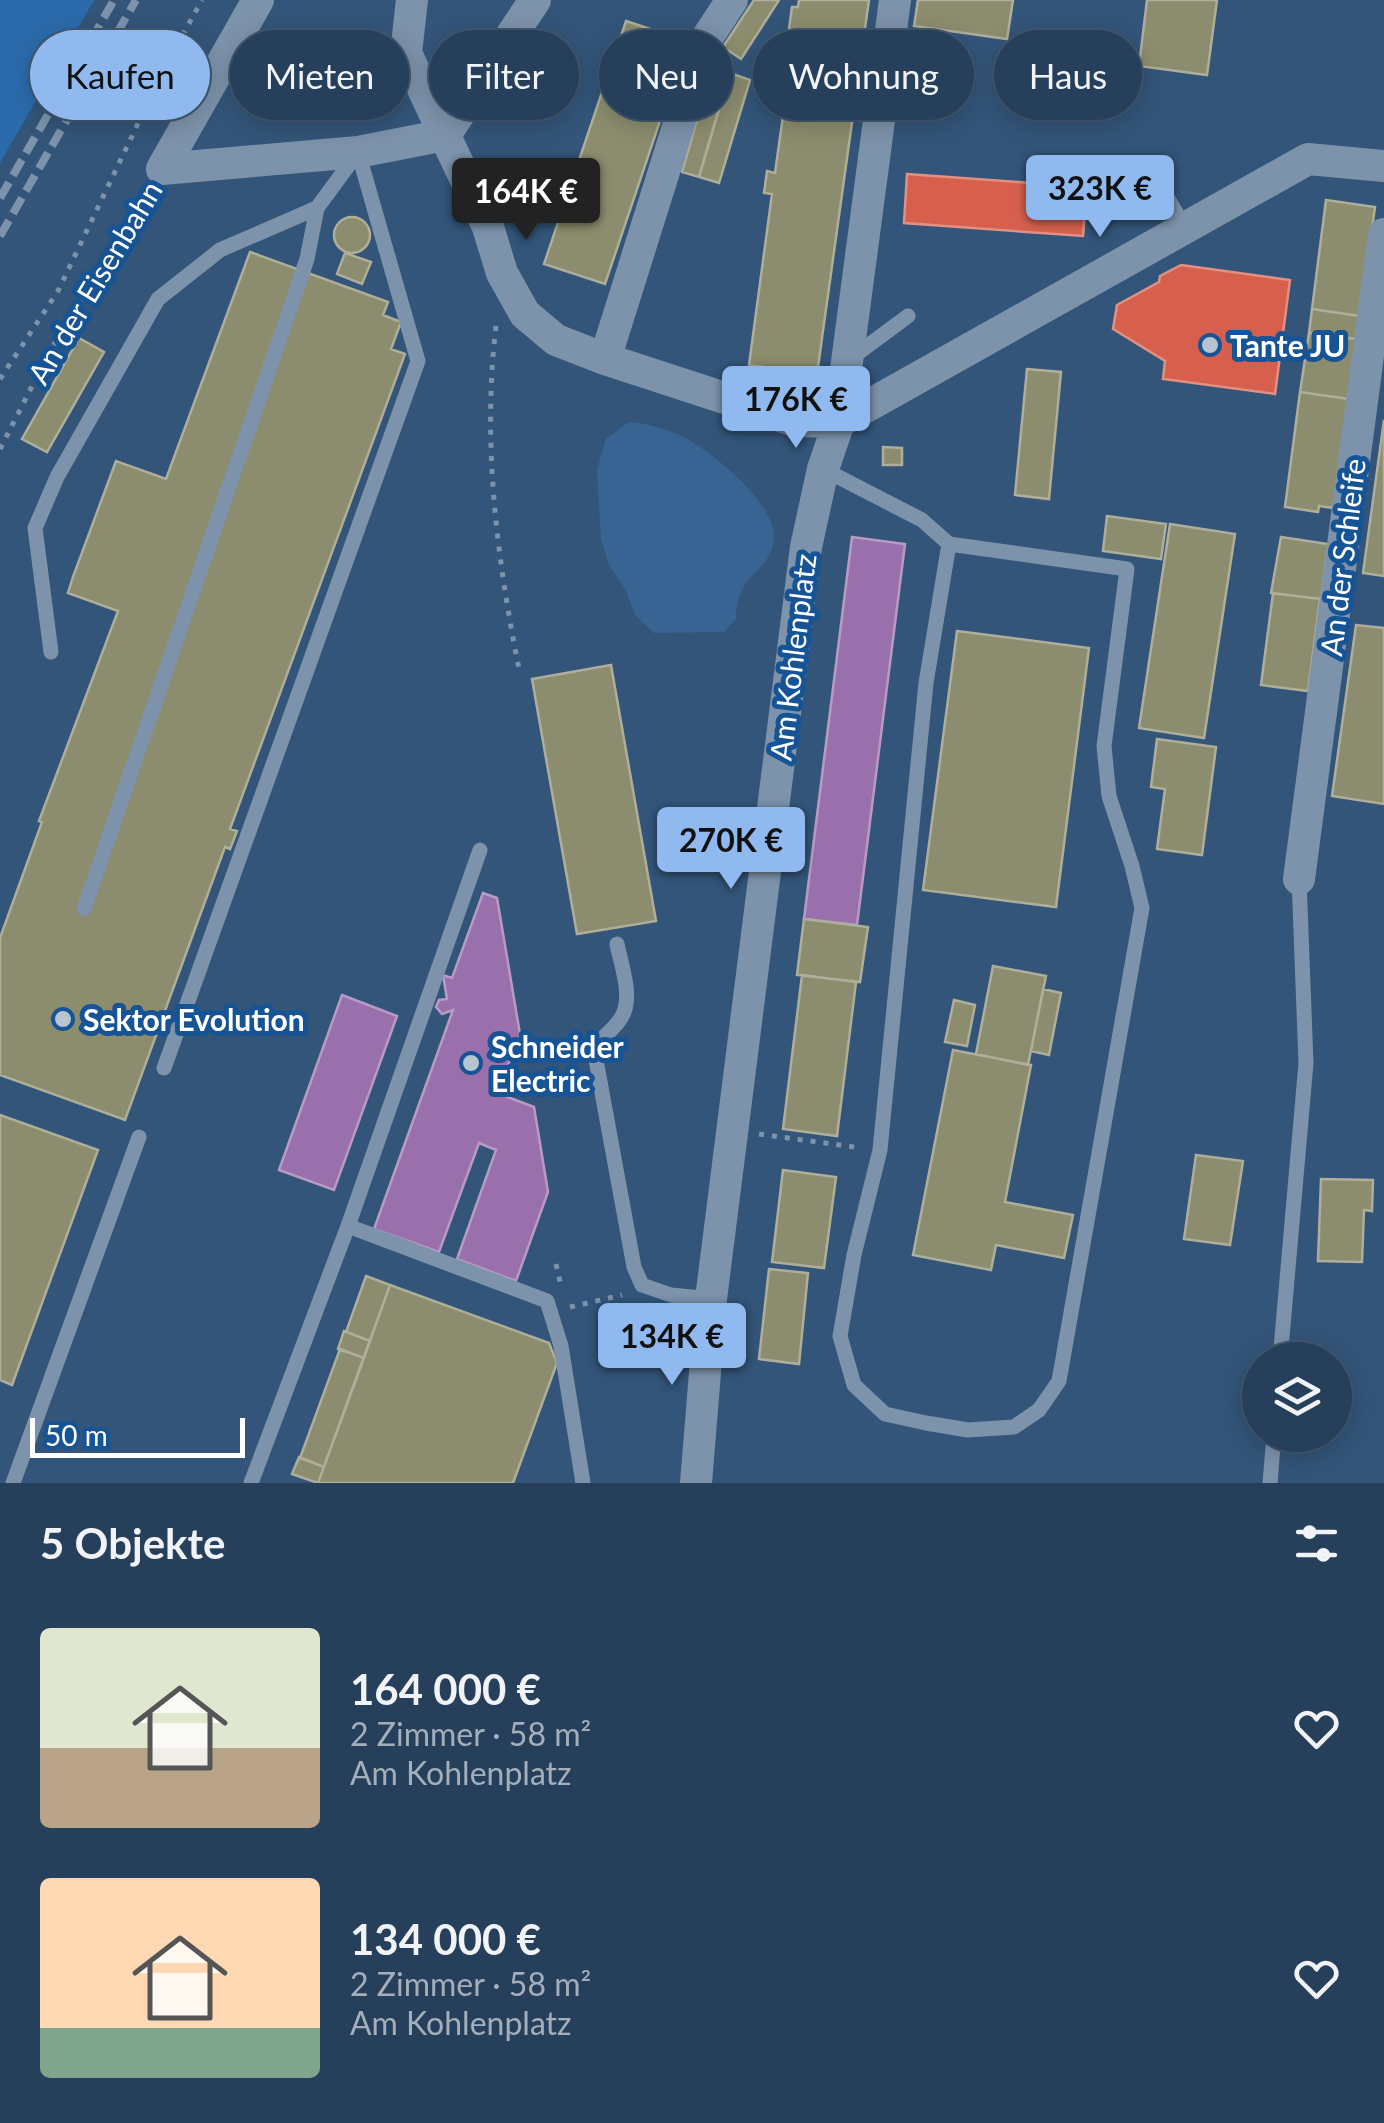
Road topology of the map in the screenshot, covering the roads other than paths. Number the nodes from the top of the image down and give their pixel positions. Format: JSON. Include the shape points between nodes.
{"nodes":[{"id":1,"x":258,"y":0,"type":"edge"},
{"id":2,"x":412,"y":0,"type":"edge"},
{"id":3,"x":535,"y":0,"type":"edge"},
{"id":4,"x":732,"y":0,"type":"edge"},
{"id":5,"x":895,"y":0,"type":"edge"},
{"id":6,"x":445,"y":136,"type":"junction"},
{"id":7,"x":358,"y":152,"type":"junction"},
{"id":8,"x":1384,"y":166,"type":"edge"},
{"id":9,"x":1122,"y":192,"type":"dead end"},
{"id":10,"x":318,"y":208,"type":"junction"},
{"id":11,"x":1186,"y":228,"type":"junction"},
{"id":12,"x":1384,"y":234,"type":"edge"},
{"id":13,"x":908,"y":316,"type":"dead end"},
{"id":14,"x":605,"y":359,"type":"junction"},
{"id":15,"x":847,"y":362,"type":"junction"},
{"id":16,"x":839,"y":422,"type":"junction"},
{"id":17,"x":823,"y":469,"type":"junction"},
{"id":18,"x":949,"y":544,"type":"junction"},
{"id":19,"x":50,"y":652,"type":"dead end"},
{"id":20,"x":480,"y":850,"type":"dead end"},
{"id":21,"x":1299,"y":879,"type":"joint"},
{"id":22,"x":84,"y":909,"type":"dead end"},
{"id":23,"x":618,"y":944,"type":"dead end"},
{"id":24,"x":164,"y":1068,"type":"dead end"},
{"id":25,"x":139,"y":1136,"type":"dead end"},
{"id":26,"x":348,"y":1226,"type":"junction"},
{"id":27,"x":711,"y":1299,"type":"junction"},
{"id":28,"x":1282,"y":1342,"type":"edge"},
{"id":29,"x":1273,"y":1452,"type":"edge"},
{"id":30,"x":13,"y":1483,"type":"edge"},
{"id":31,"x":251,"y":1483,"type":"edge"},
{"id":32,"x":583,"y":1483,"type":"edge"},
{"id":33,"x":696,"y":1483,"type":"edge"},
{"id":34,"x":1270,"y":1483,"type":"edge"}],
"edges":[{"from":1,"to":7,"type":"street","name":"An der Eisenbahn","via":[[162,169]]},
{"from":2,"to":6,"type":"street","via":[[406,53]]},
{"from":3,"to":6,"type":"street"},
{"from":4,"to":14,"type":"street","via":[[705,40]]},
{"from":5,"to":15,"type":"street"},
{"from":6,"to":7,"type":"street","name":"An der Eisenbahn"},
{"from":6,"to":14,"type":"street","via":[[525,314],[556,340]]},
{"from":7,"to":10,"type":"lane"},
{"from":7,"to":24,"type":"lane","via":[[418,362]]},
{"from":8,"to":11,"type":"street","via":[[1308,159]]},
{"from":9,"to":11,"type":"lane","via":[[1163,190]]},
{"from":10,"to":19,"type":"lane","via":[[220,250],[158,300],[34,528]]},
{"from":10,"to":22,"type":"lane","via":[[307,259]]},
{"from":11,"to":16,"type":"street"},
{"from":12,"to":21,"type":"street","name":"An der Schleife"},
{"from":13,"to":15,"type":"lane"},
{"from":14,"to":16,"type":"street","via":[[795,421]]},
{"from":15,"to":16,"type":"street"},
{"from":16,"to":17,"type":"street","name":"Am Kohlenplatz"},
{"from":17,"to":18,"type":"lane","via":[[922,520]]},
{"from":17,"to":27,"type":"street","name":"Am Kohlenplatz","via":[[806,547]]},
{"from":18,"to":18,"type":"lane","via":[[1127,569],[1104,746],[1109,796],[1142,908],[1059,1381],[1039,1410],[1014,1428],[968,1430],[885,1414],[854,1386],[840,1336],[880,1150],[926,683]]},
{"from":20,"to":26,"type":"lane"},
{"from":21,"to":28,"type":"lane","via":[[1306,1063]]},
{"from":23,"to":27,"type":"lane","via":[[628,1006],[594,1049],[634,1267],[642,1285]]},
{"from":25,"to":30,"type":"lane"},
{"from":26,"to":31,"type":"lane"},
{"from":26,"to":32,"type":"lane","via":[[548,1300]]},
{"from":27,"to":33,"type":"street","name":"Am Kohlenplatz"},
{"from":29,"to":34,"type":"lane"}]}
